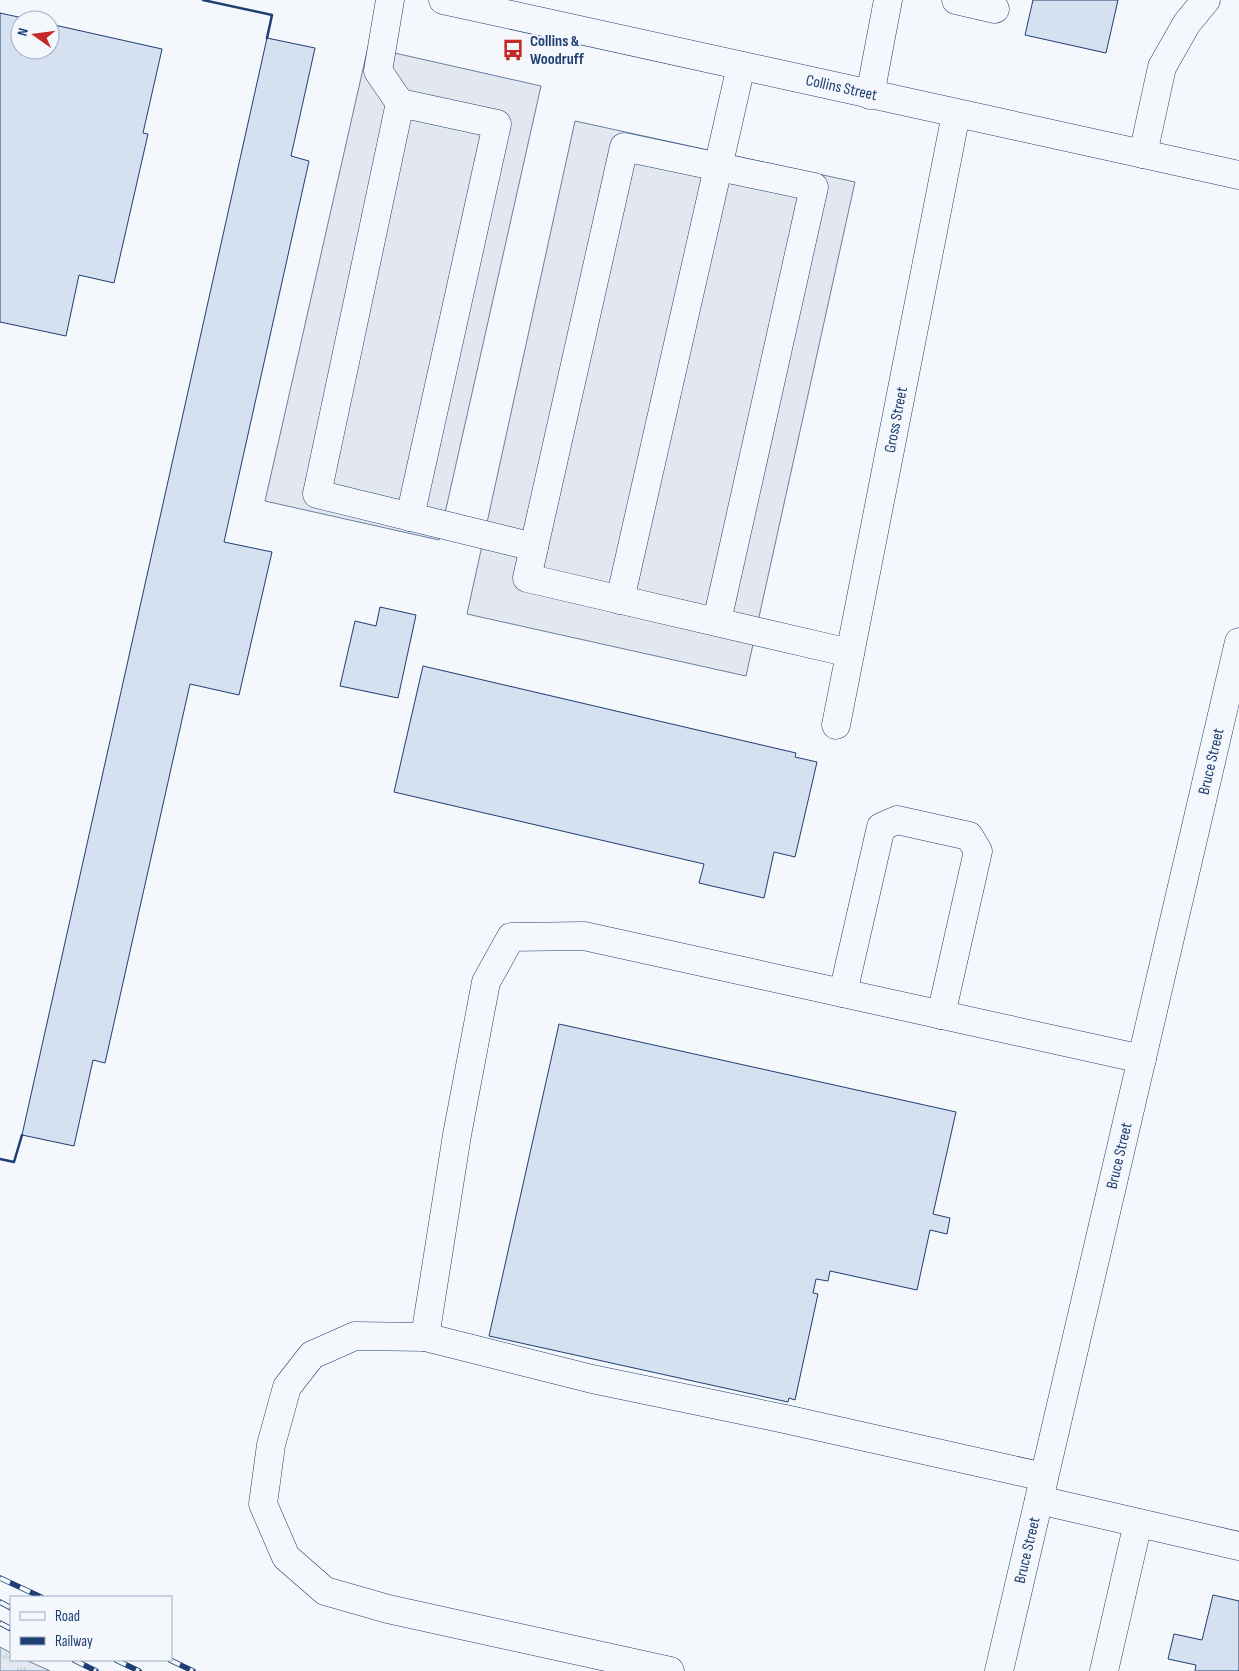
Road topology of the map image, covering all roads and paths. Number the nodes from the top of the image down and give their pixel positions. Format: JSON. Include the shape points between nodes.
{"nodes":[{"id":1,"x":390,"y":0,"type":"edge"},
{"id":2,"x":443,"y":0,"type":"edge"},
{"id":3,"x":888,"y":0,"type":"edge"},
{"id":4,"x":956,"y":0,"type":"edge"},
{"id":5,"x":1206,"y":0,"type":"edge"},
{"id":6,"x":995,"y":9,"type":"dead end"},
{"id":7,"x":741,"y":66,"type":"junction"},
{"id":8,"x":870,"y":95,"type":"junction"},
{"id":9,"x":400,"y":103,"type":"junction"},
{"id":10,"x":956,"y":114,"type":"junction"},
{"id":11,"x":1143,"y":154,"type":"junction"},
{"id":12,"x":720,"y":166,"type":"junction"},
{"id":13,"x":1239,"y":175,"type":"edge"},
{"id":14,"x":410,"y":517,"type":"junction"},
{"id":15,"x":534,"y":548,"type":"junction"},
{"id":16,"x":620,"y":600,"type":"junction"},
{"id":17,"x":717,"y":622,"type":"junction"},
{"id":18,"x":1239,"y":642,"type":"edge"},
{"id":19,"x":850,"y":653,"type":"junction"},
{"id":20,"x":836,"y":724,"type":"dead end"},
{"id":21,"x":843,"y":993,"type":"junction"},
{"id":22,"x":941,"y":1015,"type":"junction"},
{"id":23,"x":1142,"y":1059,"type":"junction"},
{"id":24,"x":425,"y":1337,"type":"junction"},
{"id":25,"x":1041,"y":1489,"type":"junction"},
{"id":26,"x":1138,"y":1523,"type":"junction"},
{"id":27,"x":1239,"y":1546,"type":"edge"},
{"id":28,"x":670,"y":1671,"type":"edge"},
{"id":29,"x":998,"y":1671,"type":"edge"},
{"id":30,"x":1104,"y":1671,"type":"edge"}],
"edges":[{"from":1,"to":9,"type":"street","via":[[378,71]]},
{"from":2,"to":7,"type":"street","name":"Collins Street"},
{"from":3,"to":8,"type":"street"},
{"from":4,"to":6,"type":"street"},
{"from":5,"to":11,"type":"street","via":[[1187,23],[1162,67]]},
{"from":7,"to":8,"type":"street","name":"Collins Street"},
{"from":7,"to":12,"type":"street"},
{"from":8,"to":10,"type":"street","name":"Collins Street"},
{"from":9,"to":14,"type":"street","via":[[317,494]]},
{"from":9,"to":14,"type":"street","via":[[497,124]]},
{"from":10,"to":11,"type":"street","name":"Collins Street"},
{"from":10,"to":19,"type":"street","name":"Gross Street"},
{"from":11,"to":13,"type":"street","name":"Collins Street"},
{"from":12,"to":15,"type":"street","via":[[624,148]]},
{"from":12,"to":16,"type":"street"},
{"from":12,"to":17,"type":"street","via":[[814,187]]},
{"from":14,"to":15,"type":"street"},
{"from":15,"to":16,"type":"street","via":[[527,578]]},
{"from":16,"to":17,"type":"street"},
{"from":17,"to":19,"type":"street"},
{"from":18,"to":23,"type":"street","name":"Bruce Street"},
{"from":19,"to":20,"type":"street","name":"Gross Street"},
{"from":21,"to":22,"type":"street"},
{"from":21,"to":22,"type":"street","via":[[881,827],[897,820],[969,836],[978,851]]},
{"from":21,"to":24,"type":"street","via":[[584,936],[511,937],[486,982],[456,1135]]},
{"from":22,"to":23,"type":"street"},
{"from":23,"to":25,"type":"street","name":"Bruce Street"},
{"from":24,"to":25,"type":"street","via":[[592,1379],[785,1419]]},
{"from":24,"to":28,"type":"street","via":[[355,1336],[312,1355],[287,1387],[271,1444],[263,1504],[286,1557],[325,1591],[388,1609]]},
{"from":25,"to":26,"type":"street"},
{"from":25,"to":29,"type":"street","name":"Bruce Street"},
{"from":26,"to":27,"type":"street"},
{"from":26,"to":30,"type":"street"}]}
